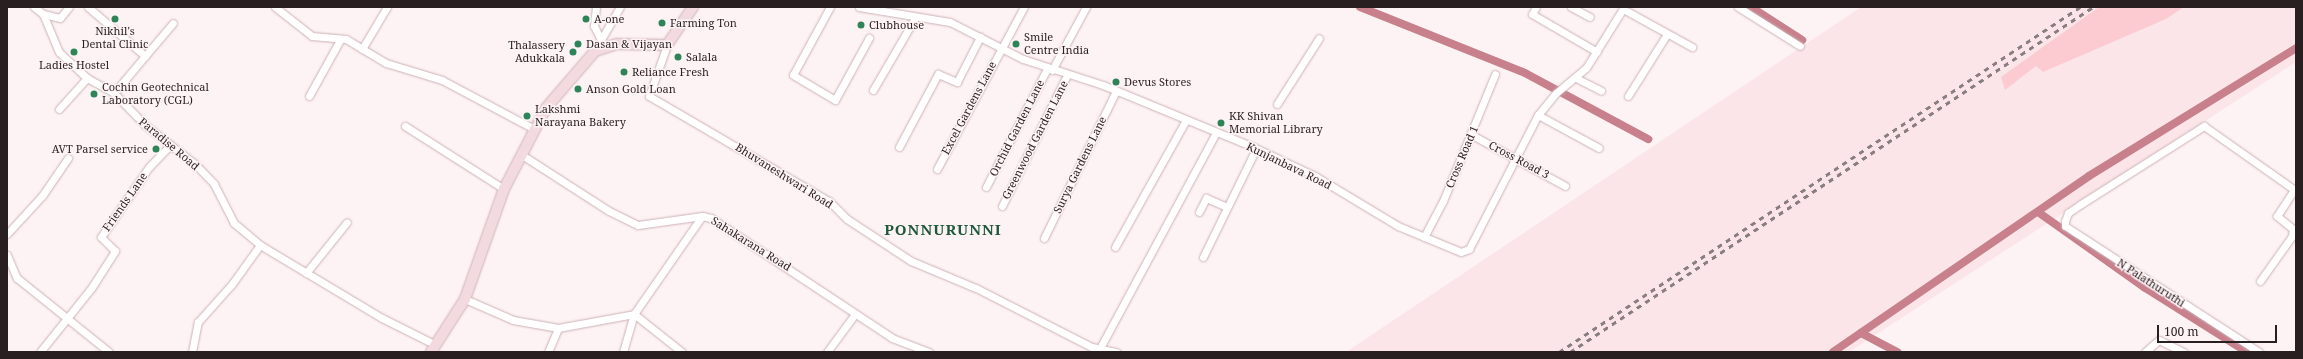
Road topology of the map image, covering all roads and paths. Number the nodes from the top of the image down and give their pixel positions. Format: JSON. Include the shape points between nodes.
{"nodes":[{"id":1,"x":34,"y":7,"type":"edge"},
{"id":2,"x":69,"y":7,"type":"edge"},
{"id":3,"x":88,"y":7,"type":"edge"},
{"id":4,"x":275,"y":7,"type":"edge"},
{"id":5,"x":387,"y":7,"type":"edge"},
{"id":6,"x":596,"y":7,"type":"edge"},
{"id":7,"x":620,"y":7,"type":"edge"},
{"id":8,"x":693,"y":7,"type":"edge"},
{"id":9,"x":830,"y":7,"type":"edge"},
{"id":10,"x":859,"y":7,"type":"edge"},
{"id":11,"x":1024,"y":7,"type":"edge"},
{"id":12,"x":1086,"y":7,"type":"edge"},
{"id":13,"x":1536,"y":7,"type":"edge"},
{"id":14,"x":1572,"y":7,"type":"edge"},
{"id":15,"x":1738,"y":7,"type":"edge"},
{"id":16,"x":1624,"y":8,"type":"edge"},
{"id":17,"x":43,"y":14,"type":"junction"},
{"id":18,"x":1590,"y":17,"type":"dead end"},
{"id":19,"x":915,"y":18,"type":"junction"},
{"id":20,"x":172,"y":23,"type":"dead end"},
{"id":21,"x":1667,"y":34,"type":"junction"},
{"id":22,"x":980,"y":37,"type":"junction"},
{"id":23,"x":869,"y":38,"type":"dead end"},
{"id":24,"x":1319,"y":38,"type":"dead end"},
{"id":25,"x":340,"y":40,"type":"junction"},
{"id":26,"x":603,"y":42,"type":"junction"},
{"id":27,"x":667,"y":45,"type":"junction"},
{"id":28,"x":1800,"y":46,"type":"dead end"},
{"id":29,"x":1001,"y":47,"type":"junction"},
{"id":30,"x":1692,"y":47,"type":"dead end"},
{"id":31,"x":362,"y":49,"type":"junction"},
{"id":32,"x":1597,"y":52,"type":"junction"},
{"id":33,"x":145,"y":56,"type":"junction"},
{"id":34,"x":1050,"y":69,"type":"junction"},
{"id":35,"x":1495,"y":74,"type":"dead end"},
{"id":36,"x":1067,"y":75,"type":"junction"},
{"id":37,"x":88,"y":78,"type":"junction"},
{"id":38,"x":1576,"y":78,"type":"junction"},
{"id":39,"x":873,"y":90,"type":"dead end"},
{"id":40,"x":1116,"y":91,"type":"junction"},
{"id":41,"x":1602,"y":91,"type":"dead end"},
{"id":42,"x":114,"y":93,"type":"junction"},
{"id":43,"x":309,"y":96,"type":"dead end"},
{"id":44,"x":1628,"y":96,"type":"dead end"},
{"id":45,"x":1277,"y":104,"type":"dead end"},
{"id":46,"x":60,"y":109,"type":"dead end"},
{"id":47,"x":1538,"y":115,"type":"junction"},
{"id":48,"x":1186,"y":120,"type":"junction"},
{"id":49,"x":404,"y":126,"type":"dead end"},
{"id":50,"x":534,"y":129,"type":"junction"},
{"id":51,"x":1216,"y":133,"type":"junction"},
{"id":52,"x":1472,"y":135,"type":"junction"},
{"id":53,"x":170,"y":145,"type":"junction"},
{"id":54,"x":900,"y":147,"type":"dead end"},
{"id":55,"x":1599,"y":148,"type":"dead end"},
{"id":56,"x":1256,"y":149,"type":"junction"},
{"id":57,"x":522,"y":155,"type":"junction"},
{"id":58,"x":1516,"y":157,"type":"junction"},
{"id":59,"x":68,"y":158,"type":"dead end"},
{"id":60,"x":937,"y":169,"type":"dead end"},
{"id":61,"x":1565,"y":186,"type":"dead end"},
{"id":62,"x":986,"y":187,"type":"dead end"},
{"id":63,"x":504,"y":189,"type":"junction"},
{"id":64,"x":2295,"y":191,"type":"edge"},
{"id":65,"x":1002,"y":206,"type":"dead end"},
{"id":66,"x":1227,"y":207,"type":"junction"},
{"id":67,"x":1199,"y":212,"type":"dead end"},
{"id":68,"x":702,"y":216,"type":"junction"},
{"id":69,"x":348,"y":222,"type":"dead end"},
{"id":70,"x":7,"y":234,"type":"edge"},
{"id":71,"x":1424,"y":237,"type":"junction"},
{"id":72,"x":1044,"y":238,"type":"dead end"},
{"id":73,"x":260,"y":245,"type":"junction"},
{"id":74,"x":1115,"y":247,"type":"dead end"},
{"id":75,"x":7,"y":256,"type":"edge"},
{"id":76,"x":1203,"y":257,"type":"dead end"},
{"id":77,"x":306,"y":273,"type":"junction"},
{"id":78,"x":2260,"y":280,"type":"dead end"},
{"id":79,"x":465,"y":299,"type":"junction"},
{"id":80,"x":634,"y":314,"type":"junction"},
{"id":81,"x":855,"y":314,"type":"junction"},
{"id":82,"x":67,"y":317,"type":"junction"},
{"id":83,"x":558,"y":328,"type":"junction"},
{"id":84,"x":1100,"y":348,"type":"junction"},
{"id":85,"x":433,"y":349,"type":"edge"},
{"id":86,"x":40,"y":352,"type":"edge"},
{"id":87,"x":109,"y":352,"type":"edge"},
{"id":88,"x":192,"y":352,"type":"edge"},
{"id":89,"x":548,"y":352,"type":"edge"},
{"id":90,"x":623,"y":352,"type":"edge"},
{"id":91,"x":682,"y":352,"type":"edge"},
{"id":92,"x":827,"y":352,"type":"edge"},
{"id":93,"x":930,"y":352,"type":"edge"},
{"id":94,"x":1116,"y":352,"type":"edge"},
{"id":95,"x":2145,"y":352,"type":"edge"},
{"id":96,"x":2184,"y":352,"type":"edge"},
{"id":97,"x":2259,"y":352,"type":"edge"}],
"edges":[{"from":1,"to":17,"type":"street","name":"Paradise Road"},
{"from":2,"to":17,"type":"street","via":[[60,18]]},
{"from":3,"to":33,"type":"street"},
{"from":4,"to":25,"type":"street","via":[[312,36]]},
{"from":5,"to":31,"type":"street"},
{"from":6,"to":26,"type":"street","via":[[594,26]]},
{"from":7,"to":26,"type":"street"},
{"from":8,"to":27,"type":"main road"},
{"from":9,"to":23,"type":"street","via":[[793,75],[835,100]]},
{"from":10,"to":19,"type":"street","name":"Kunjanbava Road"},
{"from":11,"to":29,"type":"street","name":"Excel Gardens Lane"},
{"from":12,"to":34,"type":"street","name":"Orchid Garden Lane"},
{"from":13,"to":32,"type":"street","via":[[1532,14]]},
{"from":14,"to":18,"type":"street"},
{"from":15,"to":28,"type":"street"},
{"from":16,"to":21,"type":"street"},
{"from":16,"to":32,"type":"street","name":"Kunjanbava Road"},
{"from":17,"to":37,"type":"street","name":"Paradise Road","via":[[59,52]]},
{"from":19,"to":22,"type":"street","name":"Kunjanbava Road","via":[[950,22]]},
{"from":19,"to":39,"type":"street"},
{"from":20,"to":33,"type":"street"},
{"from":21,"to":30,"type":"street"},
{"from":21,"to":44,"type":"street"},
{"from":22,"to":29,"type":"street","name":"Kunjanbava Road"},
{"from":22,"to":54,"type":"street","via":[[957,82],[938,74]]},
{"from":24,"to":45,"type":"street"},
{"from":25,"to":31,"type":"street","via":[[346,39]]},
{"from":25,"to":43,"type":"street"},
{"from":26,"to":27,"type":"main road"},
{"from":26,"to":50,"type":"main road","via":[[569,80]]},
{"from":27,"to":84,"type":"street","name":"Bhuvaneshwari Road","via":[[649,96],[829,201],[847,219],[912,262],[971,285],[1069,337]]},
{"from":29,"to":34,"type":"street","name":"Kunjanbava Road"},
{"from":29,"to":60,"type":"street","name":"Excel Gardens Lane"},
{"from":31,"to":50,"type":"street","via":[[395,67],[442,80]]},
{"from":32,"to":38,"type":"street","name":"Kunjanbava Road"},
{"from":33,"to":42,"type":"street"},
{"from":34,"to":36,"type":"street","name":"Kunjanbava Road"},
{"from":34,"to":62,"type":"street","name":"Orchid Garden Lane"},
{"from":35,"to":52,"type":"street","name":"Cross Road 1"},
{"from":36,"to":40,"type":"street","name":"Kunjanbava Road"},
{"from":36,"to":65,"type":"street","name":"Greenwood Garden Lane"},
{"from":37,"to":42,"type":"street","name":"Paradise Road"},
{"from":37,"to":46,"type":"street"},
{"from":38,"to":41,"type":"street"},
{"from":38,"to":47,"type":"street","name":"Kunjanbava Road","via":[[1556,93]]},
{"from":40,"to":48,"type":"street","name":"Kunjanbava Road"},
{"from":40,"to":72,"type":"street","name":"Surya Gardens Lane"},
{"from":42,"to":53,"type":"street","name":"Paradise Road"},
{"from":47,"to":55,"type":"street"},
{"from":47,"to":58,"type":"street","name":"Kunjanbava Road"},
{"from":48,"to":51,"type":"street","name":"Kunjanbava Road"},
{"from":48,"to":74,"type":"street"},
{"from":49,"to":63,"type":"street"},
{"from":50,"to":57,"type":"main road"},
{"from":51,"to":56,"type":"street","name":"Kunjanbava Road"},
{"from":51,"to":84,"type":"street"},
{"from":52,"to":58,"type":"street","name":"Cross Road 3"},
{"from":52,"to":71,"type":"street","name":"Cross Road 1"},
{"from":53,"to":73,"type":"street","name":"Paradise Road","via":[[214,184],[234,223]]},
{"from":53,"to":82,"type":"street","name":"Friends Lane","via":[[150,166],[101,237],[115,251]]},
{"from":56,"to":66,"type":"street"},
{"from":56,"to":71,"type":"street","name":"Kunjanbava Road","via":[[1315,176],[1398,226]]},
{"from":57,"to":63,"type":"main road"},
{"from":57,"to":68,"type":"street","name":"Sahakarana Road","via":[[597,204],[638,225]]},
{"from":58,"to":61,"type":"street","name":"Cross Road 3"},
{"from":58,"to":71,"type":"street","name":"Kunjanbava Road","via":[[1469,249],[1461,252]]},
{"from":59,"to":70,"type":"street","via":[[42,196]]},
{"from":63,"to":79,"type":"main road"},
{"from":64,"to":78,"type":"street","via":[[2276,216],[2293,229],[2292,236]]},
{"from":64,"to":97,"type":"street","name":"N Palathuruthi","via":[[2204,126],[2068,213],[2065,226]]},
{"from":66,"to":67,"type":"street","via":[[1206,198]]},
{"from":66,"to":76,"type":"street"},
{"from":68,"to":80,"type":"street"},
{"from":68,"to":81,"type":"street","name":"Sahakarana Road","via":[[739,235]]},
{"from":69,"to":77,"type":"street"},
{"from":73,"to":77,"type":"street","name":"Paradise Road"},
{"from":73,"to":88,"type":"street","via":[[232,284],[198,322]]},
{"from":75,"to":82,"type":"street","via":[[17,278]]},
{"from":77,"to":85,"type":"street","name":"Paradise Road"},
{"from":79,"to":83,"type":"street","via":[[513,320]]},
{"from":79,"to":85,"type":"main road"},
{"from":80,"to":83,"type":"street"},
{"from":80,"to":90,"type":"street"},
{"from":80,"to":91,"type":"street"},
{"from":81,"to":92,"type":"street"},
{"from":81,"to":93,"type":"street","name":"Sahakarana Road","via":[[892,338]]},
{"from":82,"to":86,"type":"street"},
{"from":82,"to":87,"type":"street"},
{"from":83,"to":89,"type":"street"},
{"from":84,"to":94,"type":"street","name":"Bhuvaneshwari Road"},
{"from":95,"to":96,"type":"street","via":[[2159,340]]}]}
